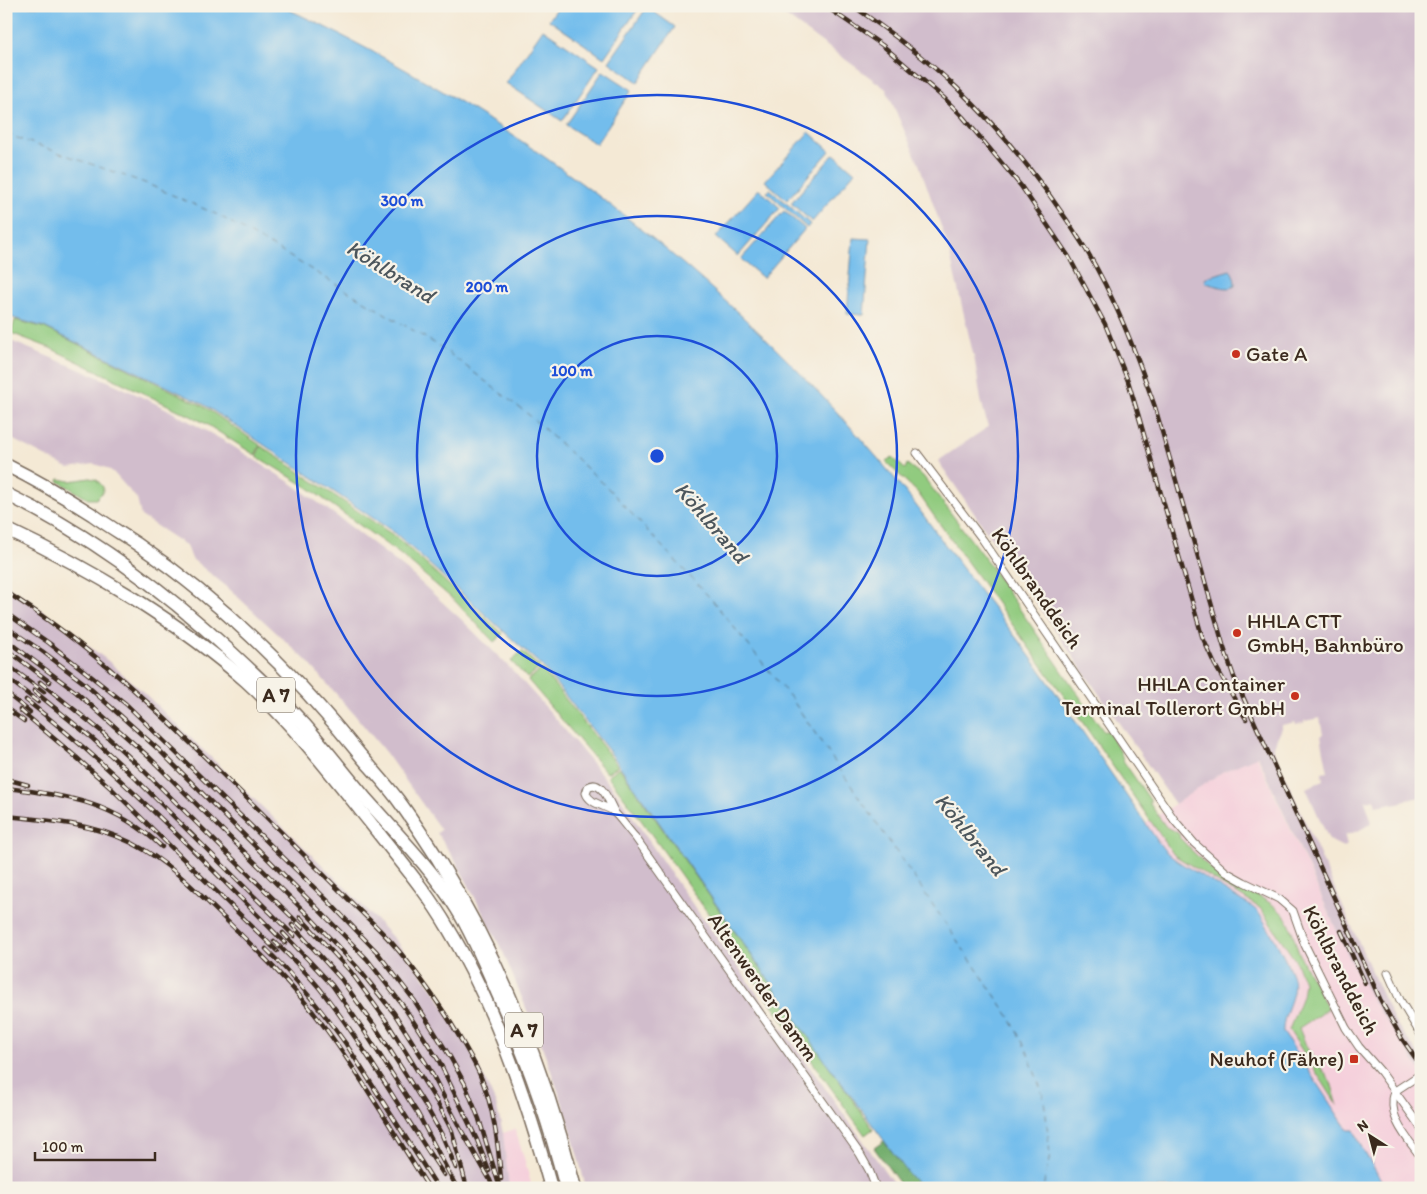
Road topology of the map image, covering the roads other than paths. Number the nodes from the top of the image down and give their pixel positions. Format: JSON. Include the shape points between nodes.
{"nodes":[{"id":1,"x":917,"y":453,"type":"dead end"},
{"id":2,"x":6,"y":465,"type":"edge"},
{"id":3,"x":6,"y":494,"type":"edge"},
{"id":4,"x":6,"y":529,"type":"edge"},
{"id":5,"x":161,"y":592,"type":"junction"},
{"id":6,"x":228,"y":666,"type":"junction"},
{"id":7,"x":614,"y":811,"type":"dead end"},
{"id":8,"x":488,"y":959,"type":"junction"},
{"id":9,"x":1388,"y":973,"type":"dead end"},
{"id":10,"x":1421,"y":1035,"type":"edge"},
{"id":11,"x":1421,"y":1068,"type":"edge"},
{"id":12,"x":1418,"y":1076,"type":"edge"},
{"id":13,"x":1395,"y":1091,"type":"junction"},
{"id":14,"x":1421,"y":1128,"type":"edge"},
{"id":15,"x":1421,"y":1157,"type":"edge"},
{"id":16,"x":551,"y":1188,"type":"edge"},
{"id":17,"x":566,"y":1188,"type":"edge"},
{"id":18,"x":575,"y":1188,"type":"edge"},
{"id":19,"x":876,"y":1188,"type":"edge"}],
"edges":[{"from":1,"to":13,"type":"street","name":"Köhlbranddeich","via":[[982,540],[1175,821],[1226,872],[1279,899],[1293,911],[1305,945],[1346,1028]]},
{"from":2,"to":8,"type":"highway","number":"A 7","via":[[61,494],[159,560],[218,607],[296,680],[397,799],[438,860],[473,921]]},
{"from":3,"to":5,"type":"highway","number":"A 7","via":[[102,548]]},
{"from":4,"to":6,"type":"highway","number":"A 7","via":[[118,589],[192,636]]},
{"from":5,"to":6,"type":"highway","number":"A 7"},
{"from":5,"to":8,"type":"highway","number":"A 7","via":[[240,660],[303,724],[441,887]]},
{"from":6,"to":16,"type":"highway","number":"A 7","via":[[292,727],[335,778],[448,927],[502,1039],[529,1113]]},
{"from":7,"to":19,"type":"street","name":"Altenwerder Damm","via":[[860,1154]]},
{"from":8,"to":17,"type":"highway","number":"A 7","via":[[549,1127]]},
{"from":8,"to":18,"type":"highway","number":"A 7","via":[[509,994],[537,1065],[552,1105]]},
{"from":9,"to":10,"type":"street"},
{"from":11,"to":12,"type":"street"},
{"from":12,"to":13,"type":"street"},
{"from":13,"to":14,"type":"street","name":"Köhlbranddeich"},
{"from":13,"to":15,"type":"street","via":[[1392,1103],[1395,1118]]}]}
